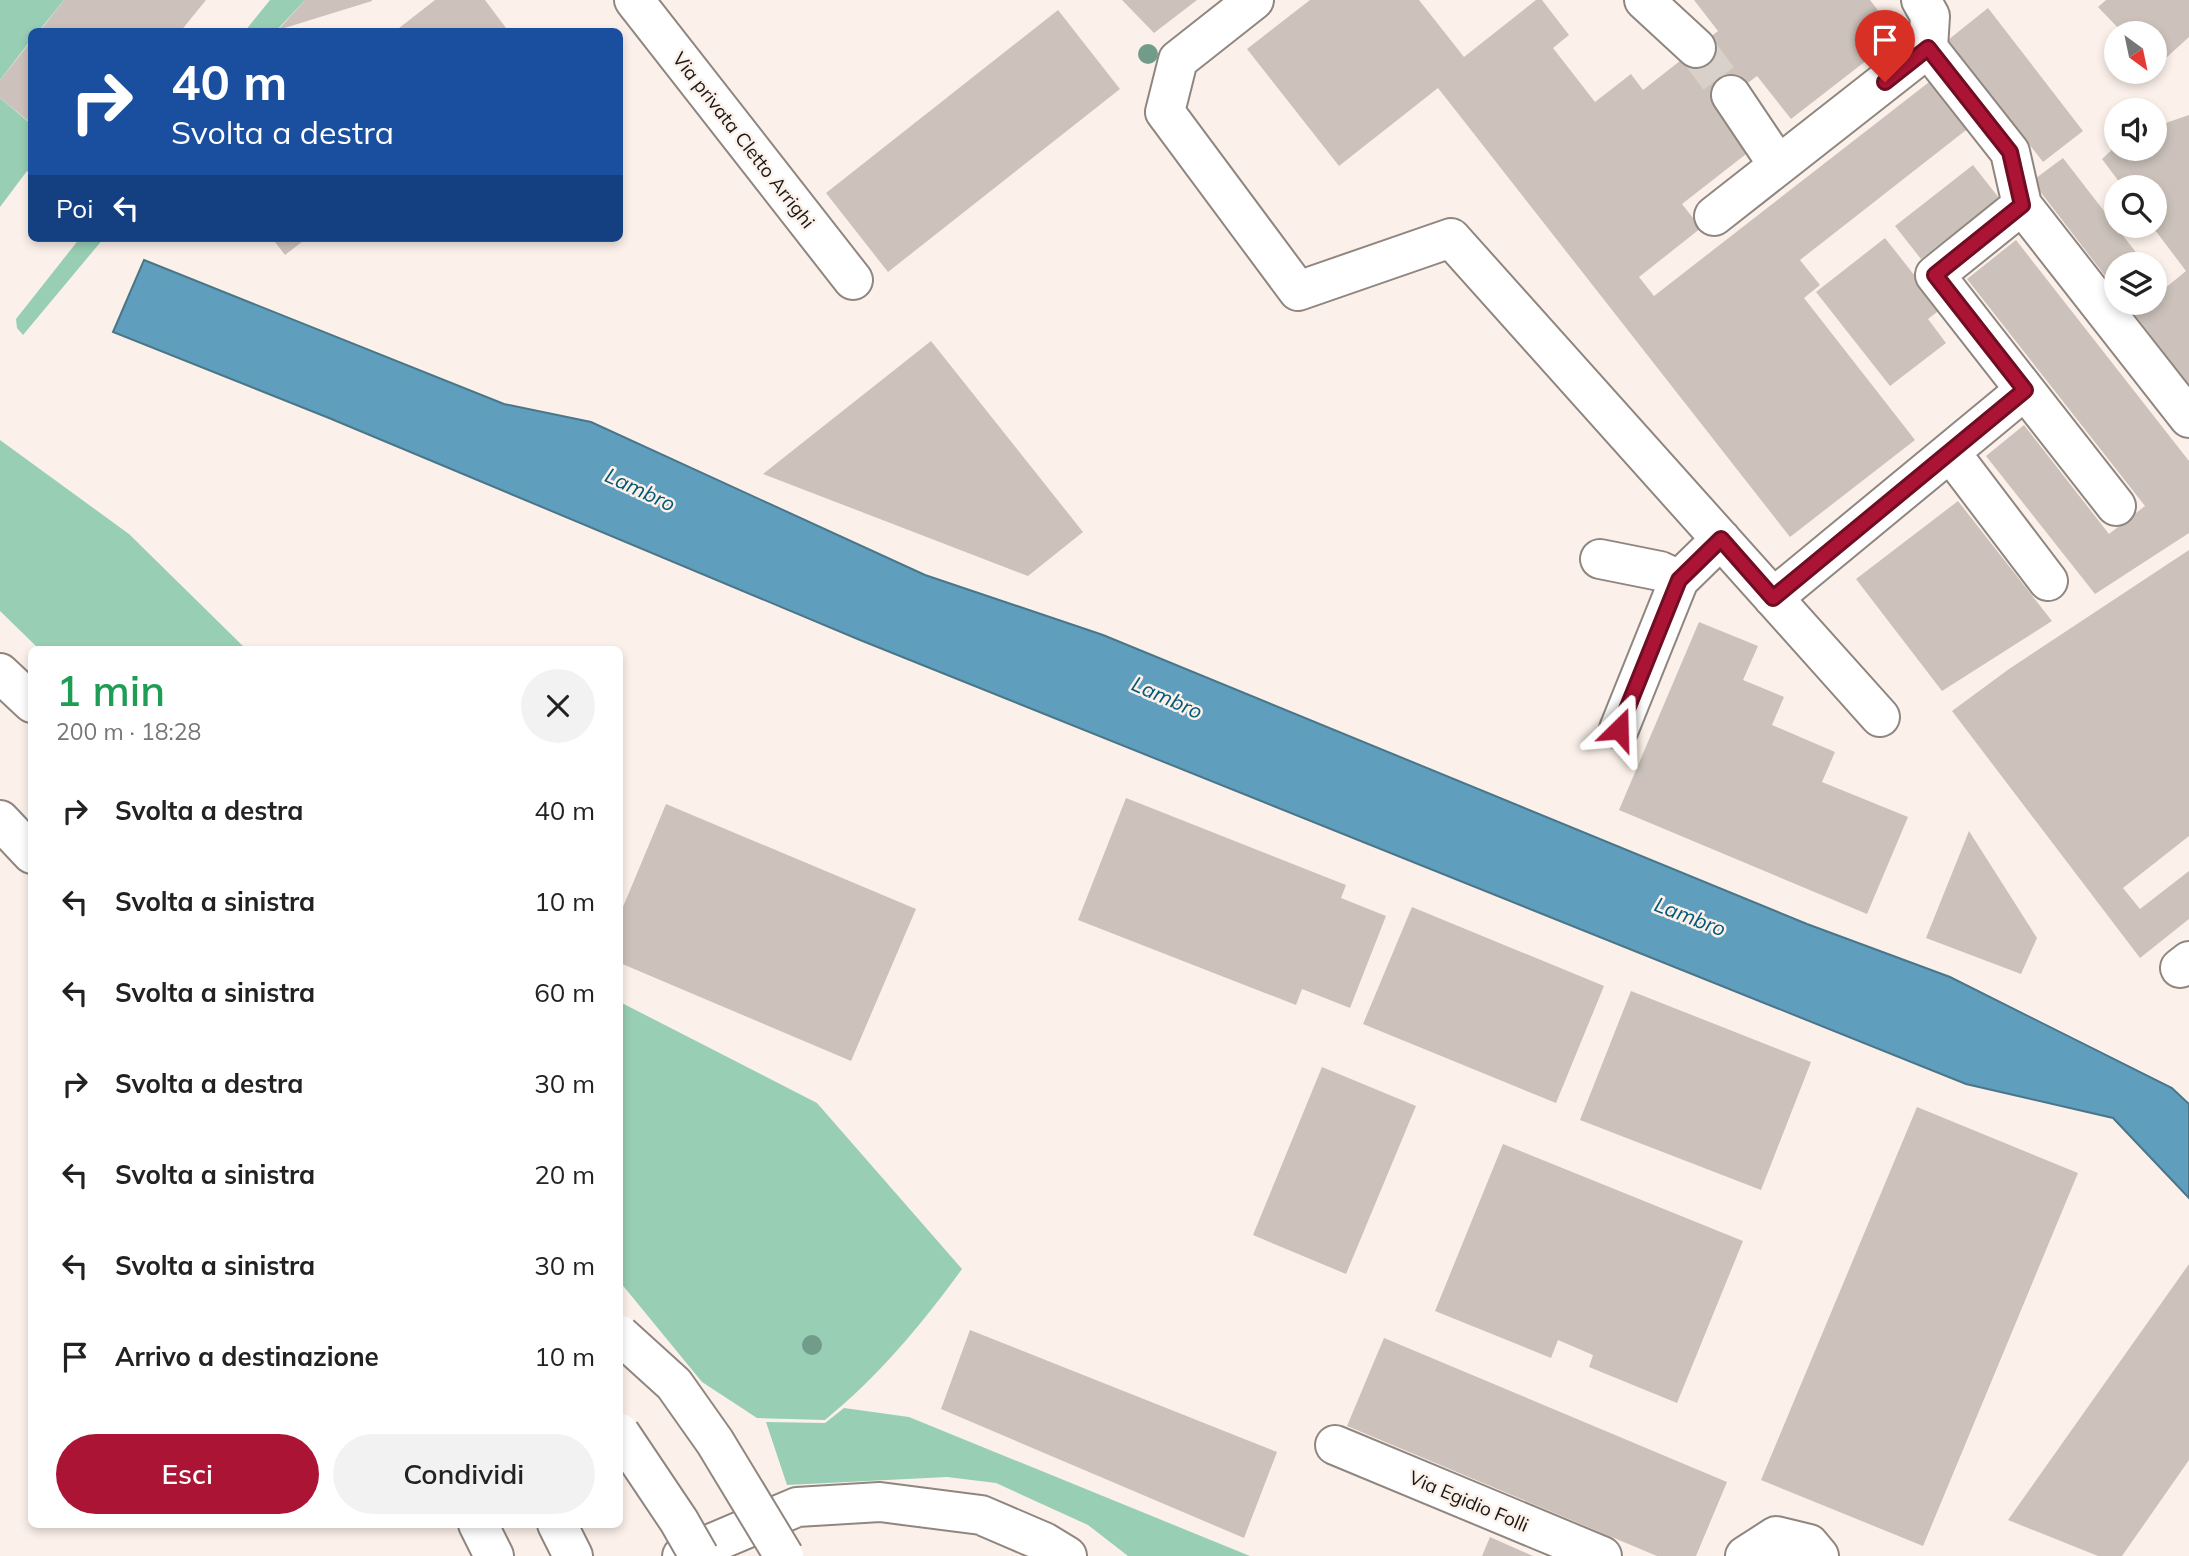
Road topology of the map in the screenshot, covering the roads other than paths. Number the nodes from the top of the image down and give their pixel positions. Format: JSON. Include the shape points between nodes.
{"nodes":[{"id":1,"x":634,"y":0,"type":"edge"},
{"id":2,"x":1254,"y":0,"type":"edge"},
{"id":3,"x":1644,"y":0,"type":"edge"},
{"id":4,"x":1921,"y":0,"type":"edge"},
{"id":5,"x":1696,"y":48,"type":"tunnel mouth"},
{"id":6,"x":1928,"y":48,"type":"junction"},
{"id":7,"x":1731,"y":95,"type":"tunnel mouth"},
{"id":8,"x":1778,"y":165,"type":"junction"},
{"id":9,"x":2022,"y":205,"type":"junction"},
{"id":10,"x":1714,"y":216,"type":"dead end"},
{"id":11,"x":853,"y":280,"type":"dead end"},
{"id":12,"x":2025,"y":390,"type":"junction"},
{"id":13,"x":2189,"y":418,"type":"edge"},
{"id":14,"x":1950,"y":452,"type":"junction"},
{"id":15,"x":2116,"y":506,"type":"dead end"},
{"id":16,"x":1721,"y":539,"type":"junction"},
{"id":17,"x":1600,"y":559,"type":"dead end"},
{"id":18,"x":1679,"y":580,"type":"junction"},
{"id":19,"x":2048,"y":581,"type":"dead end"},
{"id":20,"x":1773,"y":598,"type":"junction"},
{"id":21,"x":0,"y":673,"type":"edge"},
{"id":22,"x":28,"y":699,"type":"edge"},
{"id":23,"x":1880,"y":717,"type":"dead end"},
{"id":24,"x":1619,"y":729,"type":"dead end"},
{"id":25,"x":0,"y":820,"type":"edge"},
{"id":26,"x":28,"y":849,"type":"edge"},
{"id":27,"x":623,"y":1338,"type":"edge"},
{"id":28,"x":623,"y":1437,"type":"edge"},
{"id":29,"x":1335,"y":1445,"type":"dead end"},
{"id":30,"x":480,"y":1528,"type":"edge"},
{"id":31,"x":559,"y":1528,"type":"edge"},
{"id":32,"x":494,"y":1556,"type":"edge"},
{"id":33,"x":573,"y":1556,"type":"edge"},
{"id":34,"x":681,"y":1556,"type":"edge"},
{"id":35,"x":699,"y":1556,"type":"edge"},
{"id":36,"x":784,"y":1556,"type":"edge"},
{"id":37,"x":1068,"y":1556,"type":"edge"},
{"id":38,"x":1602,"y":1556,"type":"edge"},
{"id":39,"x":1745,"y":1556,"type":"edge"},
{"id":40,"x":1819,"y":1556,"type":"edge"}],
"edges":[{"from":1,"to":11,"type":"main road","name":"Via privata Cletto Arrighi"},
{"from":2,"to":16,"type":"main road","via":[[1178,60],[1165,112],[1298,291],[1451,238]]},
{"from":3,"to":5,"type":"main road"},
{"from":4,"to":6,"type":"main road","via":[[1930,16]]},
{"from":6,"to":8,"type":"main road"},
{"from":6,"to":9,"type":"main road","via":[[2010,152]]},
{"from":7,"to":8,"type":"main road"},
{"from":8,"to":10,"type":"main road"},
{"from":9,"to":12,"type":"main road","via":[[1935,275]]},
{"from":9,"to":13,"type":"main road"},
{"from":12,"to":14,"type":"main road"},
{"from":12,"to":15,"type":"main road"},
{"from":14,"to":19,"type":"main road"},
{"from":14,"to":20,"type":"main road"},
{"from":16,"to":18,"type":"main road"},
{"from":16,"to":20,"type":"main road"},
{"from":17,"to":18,"type":"main road"},
{"from":18,"to":24,"type":"main road"},
{"from":20,"to":23,"type":"main road"},
{"from":21,"to":22,"type":"main road"},
{"from":25,"to":26,"type":"main road"},
{"from":27,"to":36,"type":"main road","bridge":true,"via":[[674,1384]]},
{"from":28,"to":35,"type":"main road","bridge":true},
{"from":29,"to":38,"type":"main road","name":"Via Egidio Folli"},
{"from":30,"to":32,"type":"main road"},
{"from":31,"to":33,"type":"main road"},
{"from":34,"to":37,"type":"main road","via":[[797,1507],[880,1502],[981,1515]]},
{"from":39,"to":40,"type":"main road","via":[[1776,1536],[1809,1544]]}]}
